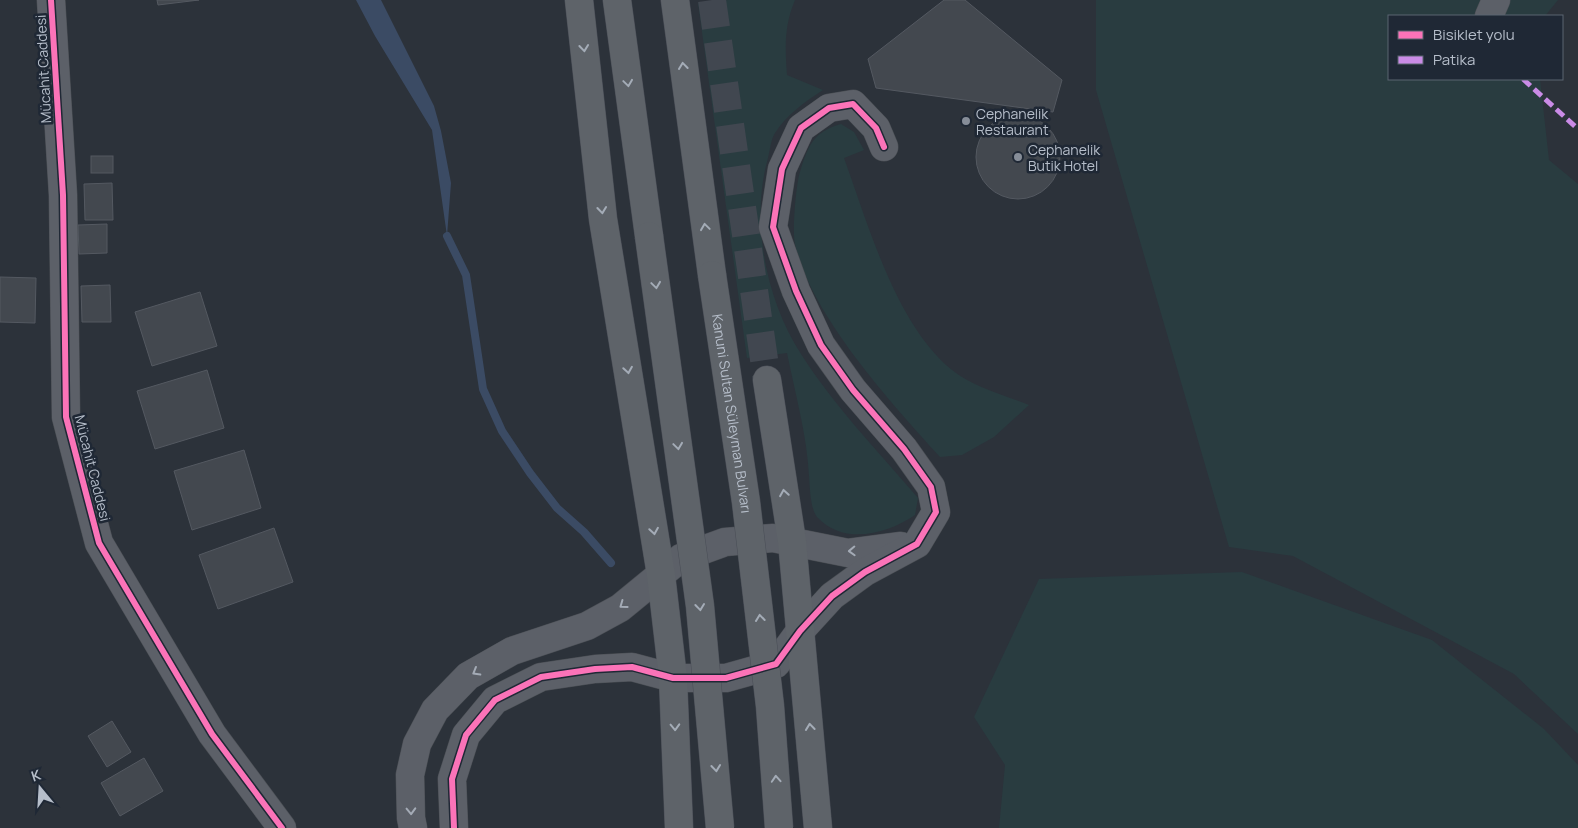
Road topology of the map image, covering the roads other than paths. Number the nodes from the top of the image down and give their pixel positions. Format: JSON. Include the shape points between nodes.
{"nodes":[{"id":1,"x":51,"y":0,"type":"edge"},
{"id":2,"x":579,"y":0,"type":"edge"},
{"id":3,"x":617,"y":0,"type":"edge"},
{"id":4,"x":675,"y":0,"type":"edge"},
{"id":5,"x":1496,"y":0,"type":"edge"},
{"id":6,"x":1489,"y":15,"type":"edge"},
{"id":7,"x":884,"y":147,"type":"dead end"},
{"id":8,"x":767,"y":380,"type":"tunnel mouth"},
{"id":9,"x":792,"y":541,"type":"junction"},
{"id":10,"x":917,"y":544,"type":"junction"},
{"id":11,"x":661,"y":575,"type":"junction"},
{"id":12,"x":800,"y":631,"type":"junction"},
{"id":13,"x":673,"y":678,"type":"junction"},
{"id":14,"x":282,"y":828,"type":"edge"},
{"id":15,"x":413,"y":828,"type":"edge"},
{"id":16,"x":454,"y":828,"type":"edge"},
{"id":17,"x":679,"y":828,"type":"edge"},
{"id":18,"x":720,"y":828,"type":"edge"},
{"id":19,"x":779,"y":828,"type":"edge"},
{"id":20,"x":818,"y":828,"type":"edge"}],
"edges":[{"from":1,"to":14,"type":"street","name":"Mücahit Caddesi","via":[[63,195],[66,417],[99,542],[212,734]]},
{"from":2,"to":11,"type":"main road","one_way":true,"via":[[603,219]]},
{"from":3,"to":18,"type":"main road","one_way":true,"bridge":true,"via":[[700,606]]},
{"from":19,"to":4,"type":"main road","name":"Kanuni Sultan Süleyman Bulvarı","one_way":true,"bridge":true,"via":[[770,706],[746,502]]},
{"from":5,"to":6,"type":"street"},
{"from":7,"to":10,"type":"street","via":[[876,128],[853,104],[829,108],[802,128],[782,169],[773,227],[820,345],[931,487],[936,512]]},
{"from":9,"to":8,"type":"main road","one_way":true},
{"from":10,"to":9,"type":"street","one_way":true,"via":[[848,553]]},
{"from":9,"to":11,"type":"street","via":[[773,538],[725,542],[681,558]]},
{"from":9,"to":12,"type":"main road"},
{"from":10,"to":12,"type":"street","via":[[865,572],[832,596]]},
{"from":11,"to":13,"type":"main road"},
{"from":11,"to":15,"type":"street","one_way":true,"via":[[620,608],[587,626],[512,651],[468,676],[435,710],[416,744],[410,776]]},
{"from":12,"to":13,"type":"street","via":[[776,664],[726,678]]},
{"from":20,"to":12,"type":"main road","one_way":true},
{"from":13,"to":16,"type":"street","via":[[632,667],[595,669],[541,676],[495,700],[466,735],[452,779]]},
{"from":13,"to":17,"type":"main road","one_way":true}]}
